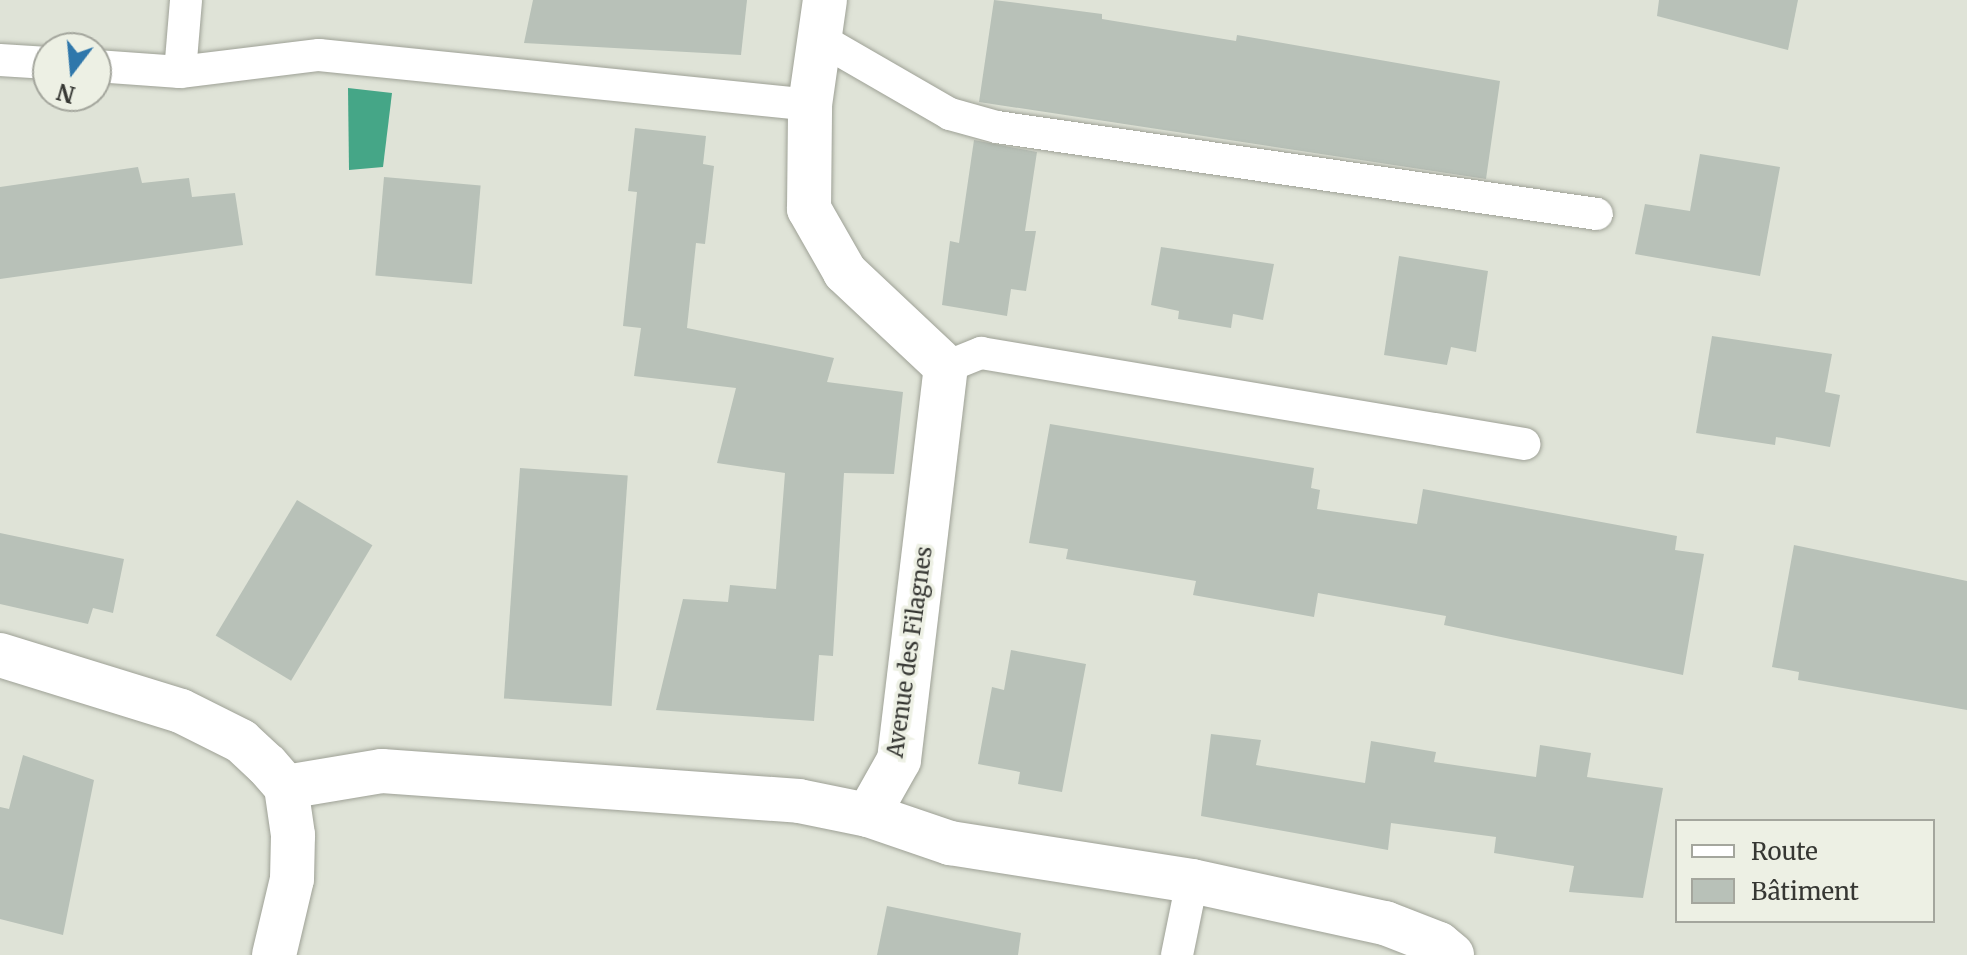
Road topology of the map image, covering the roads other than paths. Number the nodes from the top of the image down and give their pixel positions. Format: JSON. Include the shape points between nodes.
{"nodes":[{"id":1,"x":186,"y":0,"type":"edge"},
{"id":2,"x":822,"y":19,"type":"edge"},
{"id":3,"x":0,"y":60,"type":"edge"},
{"id":4,"x":32,"y":62,"type":"edge"},
{"id":5,"x":112,"y":67,"type":"edge"},
{"id":6,"x":180,"y":72,"type":"junction"},
{"id":7,"x":810,"y":105,"type":"junction"},
{"id":8,"x":1597,"y":214,"type":"dead end"},
{"id":9,"x":946,"y":367,"type":"junction"},
{"id":10,"x":1524,"y":444,"type":"dead end"},
{"id":11,"x":0,"y":655,"type":"edge"},
{"id":12,"x":286,"y":787,"type":"junction"},
{"id":13,"x":868,"y":815,"type":"junction"},
{"id":14,"x":1192,"y":881,"type":"junction"},
{"id":15,"x":274,"y":955,"type":"edge"},
{"id":16,"x":1177,"y":955,"type":"edge"},
{"id":17,"x":1452,"y":955,"type":"edge"}],
"edges":[{"from":1,"to":6,"type":"lane"},
{"from":2,"to":7,"type":"street"},
{"from":2,"to":8,"type":"lane","via":[[950,114],[997,127]]},
{"from":3,"to":4,"type":"lane"},
{"from":5,"to":6,"type":"lane"},
{"from":6,"to":7,"type":"lane","via":[[319,55]]},
{"from":7,"to":9,"type":"street","via":[[809,209],[845,272]]},
{"from":9,"to":10,"type":"lane","via":[[981,353]]},
{"from":9,"to":13,"type":"street","name":"Avenue des Filagnes","via":[[899,760]]},
{"from":11,"to":12,"type":"street","via":[[181,711],[241,741]]},
{"from":12,"to":13,"type":"street","via":[[382,771],[799,801]]},
{"from":12,"to":15,"type":"street","via":[[292,879]]},
{"from":13,"to":14,"type":"street","via":[[950,843]]},
{"from":14,"to":16,"type":"lane"},
{"from":14,"to":17,"type":"street","via":[[1385,923],[1439,944]]}]}
